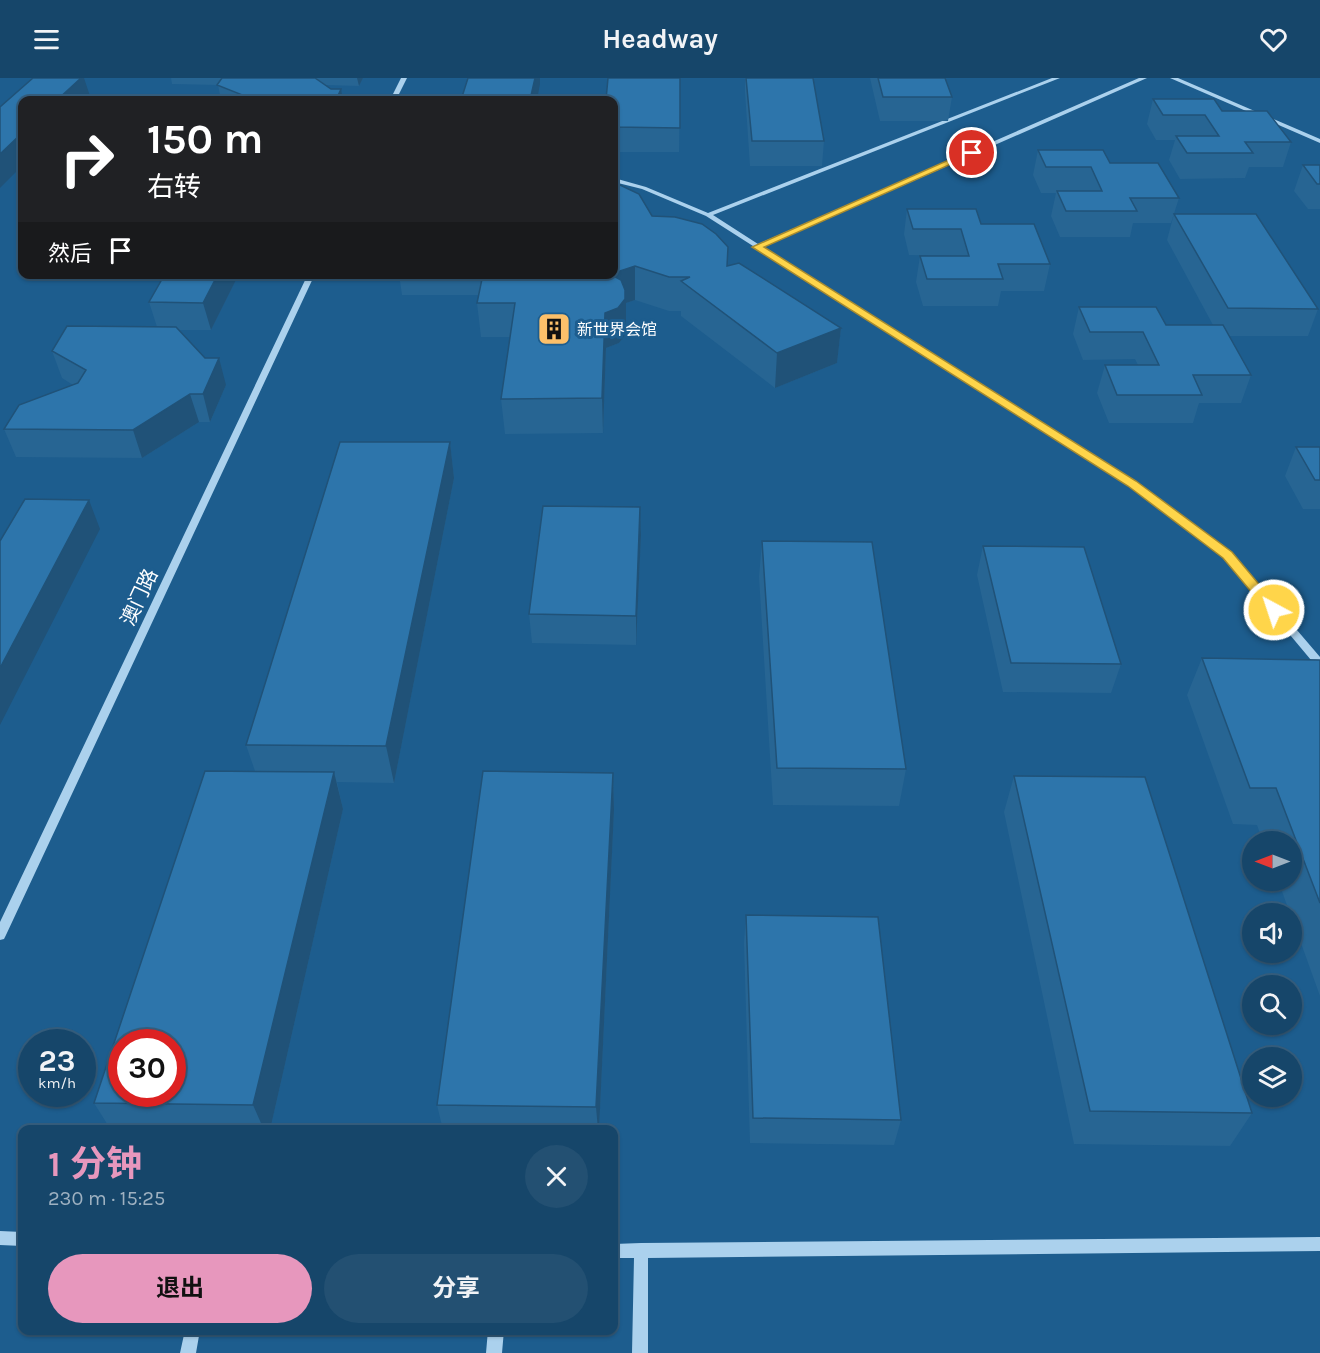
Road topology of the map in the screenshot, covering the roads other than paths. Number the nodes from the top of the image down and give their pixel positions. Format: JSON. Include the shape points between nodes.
{"nodes":[{"id":1,"x":404,"y":78,"type":"edge"},
{"id":2,"x":1057,"y":78,"type":"edge"},
{"id":3,"x":1144,"y":78,"type":"edge"},
{"id":4,"x":1173,"y":78,"type":"edge"},
{"id":5,"x":395,"y":96,"type":"edge"},
{"id":6,"x":1320,"y":141,"type":"edge"},
{"id":7,"x":618,"y":181,"type":"edge"},
{"id":8,"x":708,"y":215,"type":"junction"},
{"id":9,"x":757,"y":247,"type":"junction"},
{"id":10,"x":310,"y":279,"type":"edge"},
{"id":11,"x":1320,"y":664,"type":"edge"},
{"id":12,"x":0,"y":935,"type":"edge"},
{"id":13,"x":0,"y":1238,"type":"edge"},
{"id":14,"x":18,"y":1239,"type":"edge"},
{"id":15,"x":1320,"y":1244,"type":"edge"},
{"id":16,"x":641,"y":1250,"type":"junction"},
{"id":17,"x":618,"y":1251,"type":"edge"},
{"id":18,"x":193,"y":1335,"type":"edge"},
{"id":19,"x":496,"y":1335,"type":"edge"},
{"id":20,"x":188,"y":1353,"type":"edge"},
{"id":21,"x":494,"y":1353,"type":"edge"},
{"id":22,"x":640,"y":1353,"type":"edge"}],
"edges":[{"from":1,"to":5,"type":"street"},
{"from":2,"to":8,"type":"street"},
{"from":3,"to":9,"type":"street"},
{"from":4,"to":6,"type":"street"},
{"from":7,"to":8,"type":"street"},
{"from":8,"to":9,"type":"street"},
{"from":9,"to":11,"type":"street","via":[[1142,491],[1228,555]]},
{"from":10,"to":12,"type":"street","name":"澳门路"},
{"from":13,"to":14,"type":"street"},
{"from":15,"to":16,"type":"street"},
{"from":16,"to":17,"type":"street"},
{"from":16,"to":22,"type":"street"},
{"from":18,"to":20,"type":"street"},
{"from":19,"to":21,"type":"street"}]}
